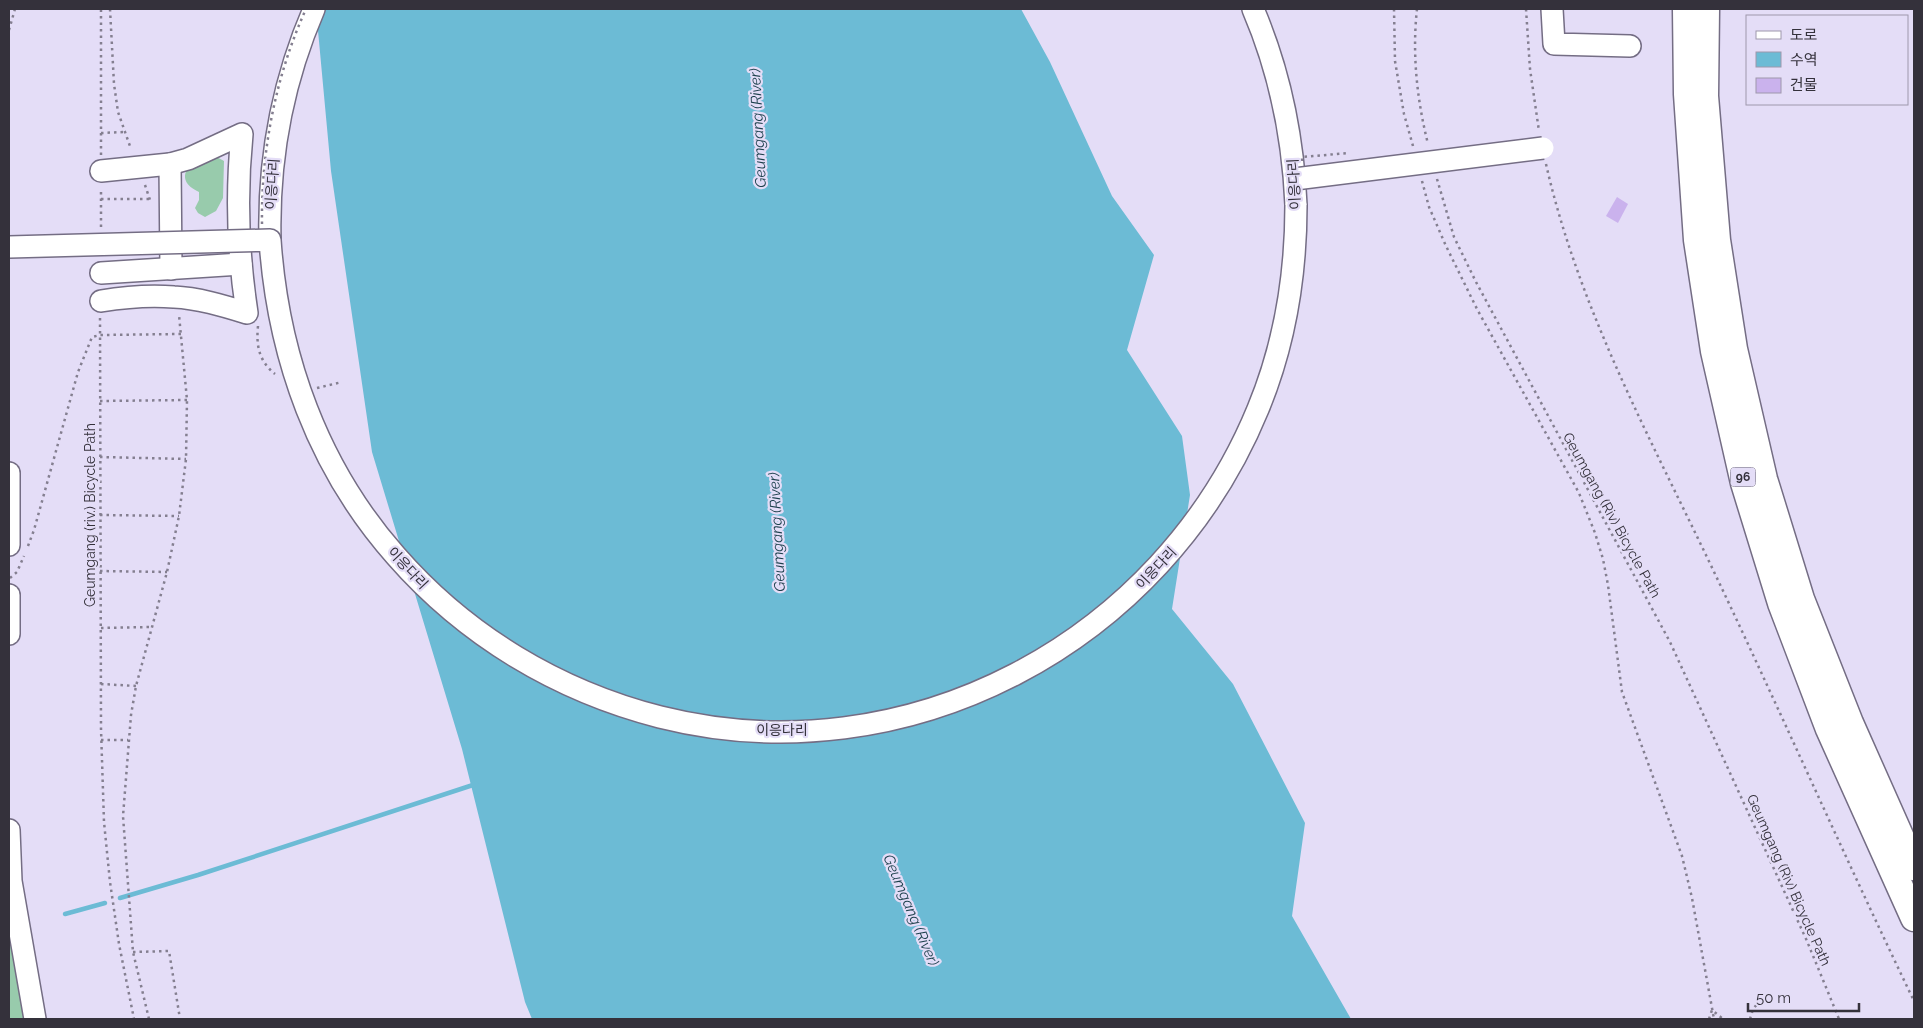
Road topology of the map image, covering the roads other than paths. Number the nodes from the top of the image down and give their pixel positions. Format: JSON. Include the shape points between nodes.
{"nodes":[{"id":1,"x":314,"y":9,"type":"edge"},
{"id":2,"x":1253,"y":9,"type":"edge"},
{"id":3,"x":1552,"y":9,"type":"edge"},
{"id":4,"x":1686,"y":9,"type":"edge"},
{"id":5,"x":1706,"y":9,"type":"edge"},
{"id":6,"x":1630,"y":46,"type":"dead end"},
{"id":7,"x":1543,"y":148,"type":"road end"},
{"id":8,"x":170,"y":164,"type":"junction"},
{"id":9,"x":101,"y":171,"type":"road end"},
{"id":10,"x":1298,"y":172,"type":"junction"},
{"id":11,"x":266,"y":235,"type":"junction"},
{"id":12,"x":9,"y":246,"type":"edge"},
{"id":13,"x":240,"y":264,"type":"junction"},
{"id":14,"x":171,"y":269,"type":"junction"},
{"id":15,"x":130,"y":271,"type":"junction"},
{"id":16,"x":101,"y":273,"type":"dead end"},
{"id":17,"x":132,"y":296,"type":"junction"},
{"id":18,"x":101,"y":300,"type":"road end"},
{"id":19,"x":9,"y":473,"type":"edge"},
{"id":20,"x":20,"y":549,"type":"edge"},
{"id":21,"x":9,"y":595,"type":"edge"},
{"id":22,"x":9,"y":634,"type":"edge"},
{"id":23,"x":9,"y":830,"type":"edge"},
{"id":24,"x":1914,"y":867,"type":"edge"},
{"id":25,"x":1914,"y":918,"type":"edge"},
{"id":26,"x":35,"y":1019,"type":"edge"}],
"edges":[{"from":1,"to":11,"type":"street","name":"이응다리","via":[[294,62],[279,121]]},
{"from":2,"to":10,"type":"street","name":"이응다리","via":[[1273,61]]},
{"from":3,"to":6,"type":"street","via":[[1554,44]]},
{"from":4,"to":25,"type":"main road","number":"96","via":[[1687,94],[1698,240],[1714,351],[1744,483],[1781,603],[1829,729]]},
{"from":5,"to":24,"type":"main road","number":"96","via":[[1705,96],[1717,240],[1734,349],[1764,479],[1801,599],[1850,722]]},
{"from":7,"to":10,"type":"street","bridge":true},
{"from":8,"to":9,"type":"street"},
{"from":8,"to":13,"type":"street","via":[[242,134],[239,166]]},
{"from":8,"to":14,"type":"street"},
{"from":10,"to":11,"type":"street","name":"이응다리","bridge":true,"via":[[1292,282],[1283,333],[1268,383],[1249,431],[1225,477],[1175,547],[1108,614],[1022,672],[975,694],[926,710],[824,730],[721,728],[621,706],[527,664],[483,636],[443,604],[406,568],[373,528],[319,440],[285,343]]},
{"from":11,"to":12,"type":"street","bridge":true},
{"from":13,"to":14,"type":"street"},
{"from":13,"to":17,"type":"street","via":[[247,313],[176,296]]},
{"from":14,"to":15,"type":"street"},
{"from":15,"to":16,"type":"street"},
{"from":15,"to":17,"type":"street"},
{"from":17,"to":18,"type":"street"},
{"from":19,"to":20,"type":"street"},
{"from":21,"to":22,"type":"street"},
{"from":23,"to":26,"type":"street","via":[[11,881]]}]}
